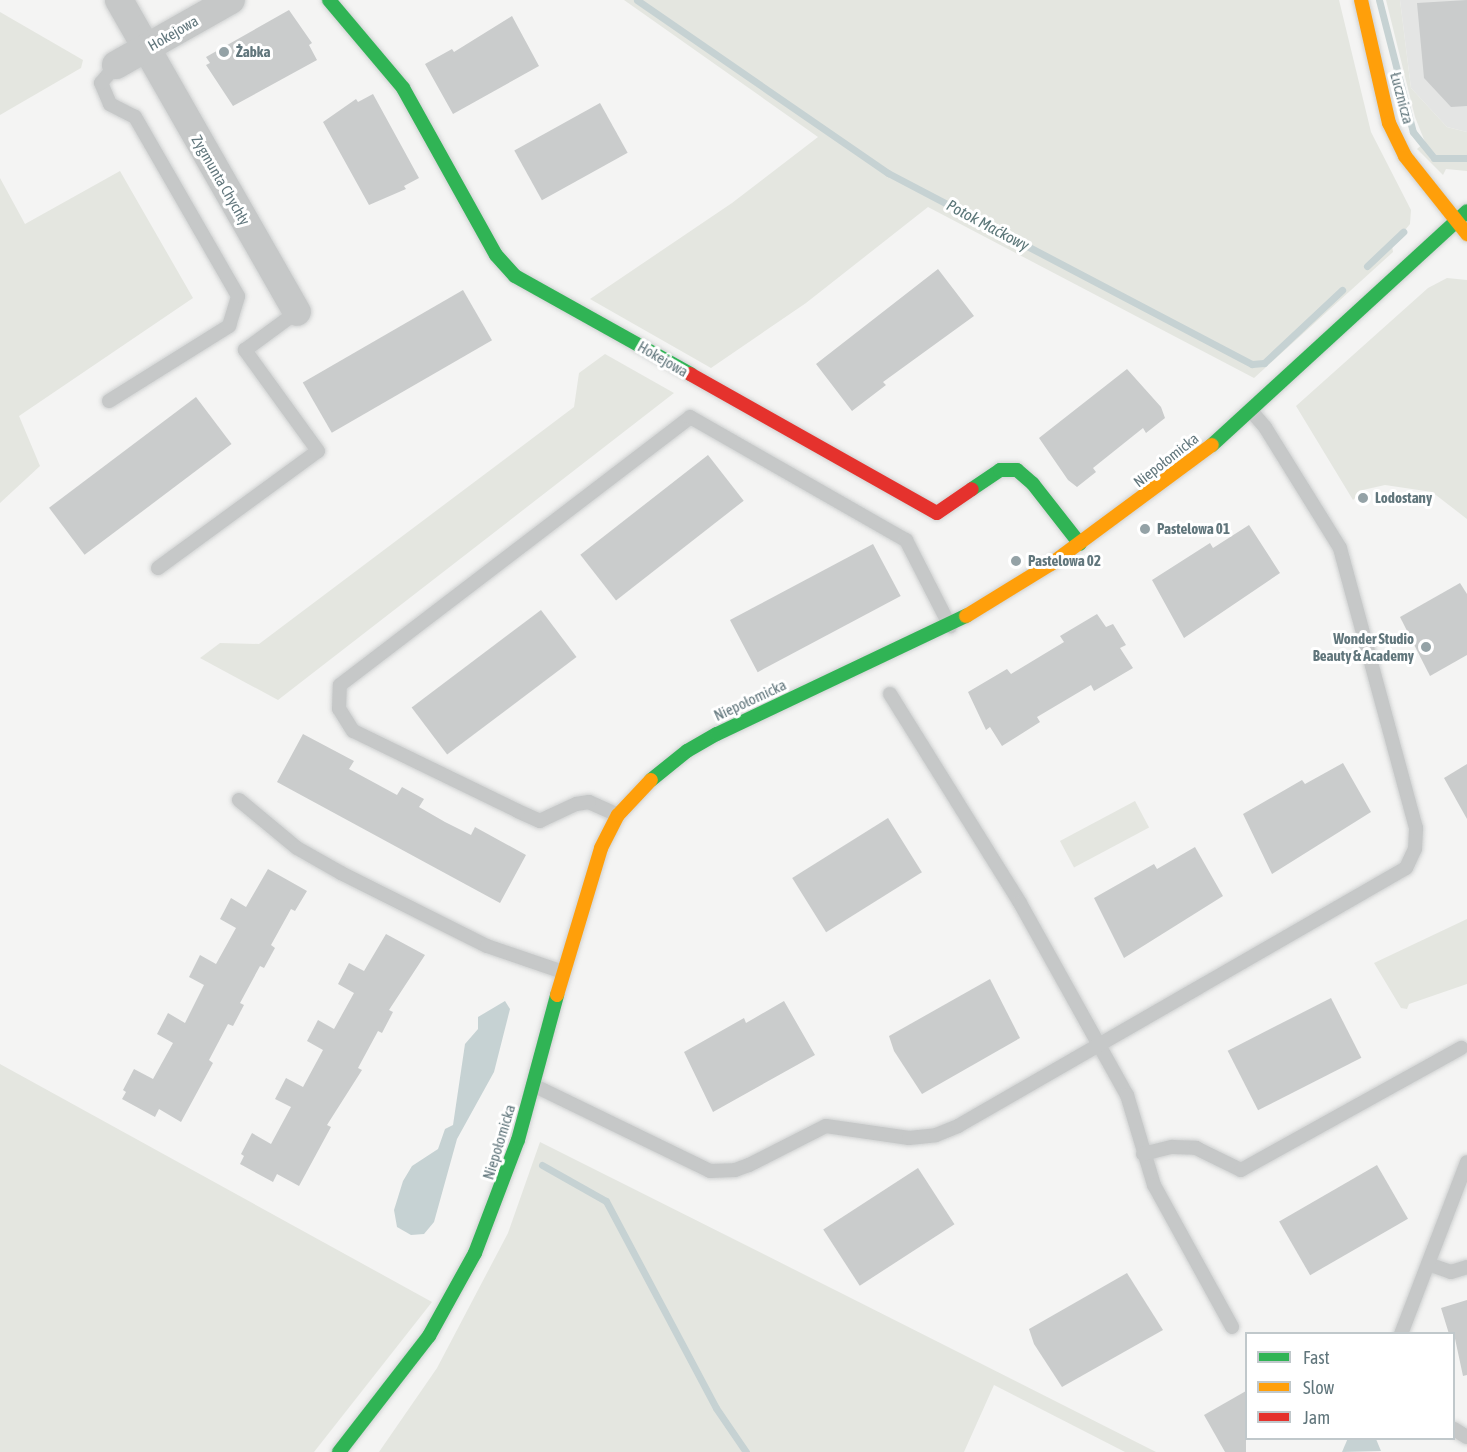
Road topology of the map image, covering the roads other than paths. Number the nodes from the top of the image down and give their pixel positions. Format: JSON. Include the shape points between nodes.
{"nodes":[{"id":1,"x":119,"y":0,"type":"edge"},
{"id":2,"x":231,"y":0,"type":"edge"},
{"id":3,"x":329,"y":0,"type":"edge"},
{"id":4,"x":1361,"y":0,"type":"edge"},
{"id":5,"x":146,"y":49,"type":"junction"},
{"id":6,"x":116,"y":65,"type":"joint"},
{"id":7,"x":1467,"y":212,"type":"edge"},
{"id":8,"x":1456,"y":222,"type":"junction"},
{"id":9,"x":1467,"y":234,"type":"edge"},
{"id":10,"x":297,"y":312,"type":"joint"},
{"id":11,"x":110,"y":401,"type":"dead end"},
{"id":12,"x":1252,"y":412,"type":"junction"},
{"id":13,"x":1080,"y":544,"type":"junction"},
{"id":14,"x":158,"y":568,"type":"dead end"},
{"id":15,"x":950,"y":626,"type":"junction"},
{"id":16,"x":890,"y":694,"type":"dead end"},
{"id":17,"x":239,"y":801,"type":"dead end"},
{"id":18,"x":618,"y":815,"type":"junction"},
{"id":19,"x":563,"y":972,"type":"junction"},
{"id":20,"x":1098,"y":1043,"type":"junction"},
{"id":21,"x":1461,"y":1048,"type":"dead end"},
{"id":22,"x":533,"y":1084,"type":"junction"},
{"id":23,"x":1143,"y":1154,"type":"junction"},
{"id":24,"x":1467,"y":1162,"type":"edge"},
{"id":25,"x":1428,"y":1264,"type":"junction"},
{"id":26,"x":1467,"y":1267,"type":"edge"},
{"id":27,"x":1232,"y":1327,"type":"dead end"},
{"id":28,"x":1402,"y":1332,"type":"edge"},
{"id":29,"x":339,"y":1452,"type":"edge"}],
"edges":[{"from":1,"to":5,"type":"street","name":"Zygmunta Chychły"},
{"from":2,"to":5,"type":"street","name":"Hokejowa"},
{"from":3,"to":13,"type":"main road","name":"Hokejowa","via":[[403,88],[496,255],[515,276],[936,513],[1000,470],[1017,470],[1033,484]]},
{"from":4,"to":8,"type":"main road","name":"Łucznicza","via":[[1389,123],[1405,156]]},
{"from":5,"to":6,"type":"street","name":"Hokejowa"},
{"from":5,"to":10,"type":"street","name":"Zygmunta Chychły"},
{"from":6,"to":11,"type":"lane","via":[[101,83],[110,104],[135,117],[238,296],[229,326]]},
{"from":7,"to":8,"type":"main road","name":"Niepołomicka"},
{"from":8,"to":9,"type":"main road","name":"Łucznicza"},
{"from":8,"to":12,"type":"main road","name":"Niepołomicka"},
{"from":10,"to":14,"type":"lane","via":[[244,350],[318,451]]},
{"from":12,"to":13,"type":"main road","name":"Niepołomicka"},
{"from":12,"to":20,"type":"lane","via":[[1340,548],[1416,828],[1415,849],[1406,868],[1383,883]]},
{"from":13,"to":15,"type":"main road","name":"Niepołomicka"},
{"from":15,"to":18,"type":"main road","name":"Niepołomicka","via":[[687,751],[639,790]]},
{"from":15,"to":18,"type":"lane","via":[[906,540],[690,417],[340,685],[339,709],[353,731],[518,811],[540,821],[589,802]]},
{"from":16,"to":20,"type":"lane","via":[[1020,903]]},
{"from":17,"to":19,"type":"lane","via":[[297,848],[341,873],[487,946]]},
{"from":18,"to":19,"type":"main road","name":"Niepołomicka","via":[[601,848]]},
{"from":19,"to":22,"type":"main road","name":"Niepołomicka"},
{"from":20,"to":22,"type":"lane","via":[[948,1131],[909,1138],[826,1126],[749,1165],[723,1172],[710,1171]]},
{"from":20,"to":23,"type":"lane","via":[[1127,1095]]},
{"from":21,"to":23,"type":"lane","via":[[1242,1170],[1196,1148],[1172,1147]]},
{"from":22,"to":29,"type":"main road","name":"Niepołomicka","via":[[505,1181],[450,1302],[429,1336]]},
{"from":23,"to":27,"type":"lane","via":[[1169,1213]]},
{"from":24,"to":25,"type":"lane"},
{"from":25,"to":26,"type":"lane","via":[[1451,1272]]},
{"from":25,"to":28,"type":"lane"}]}
